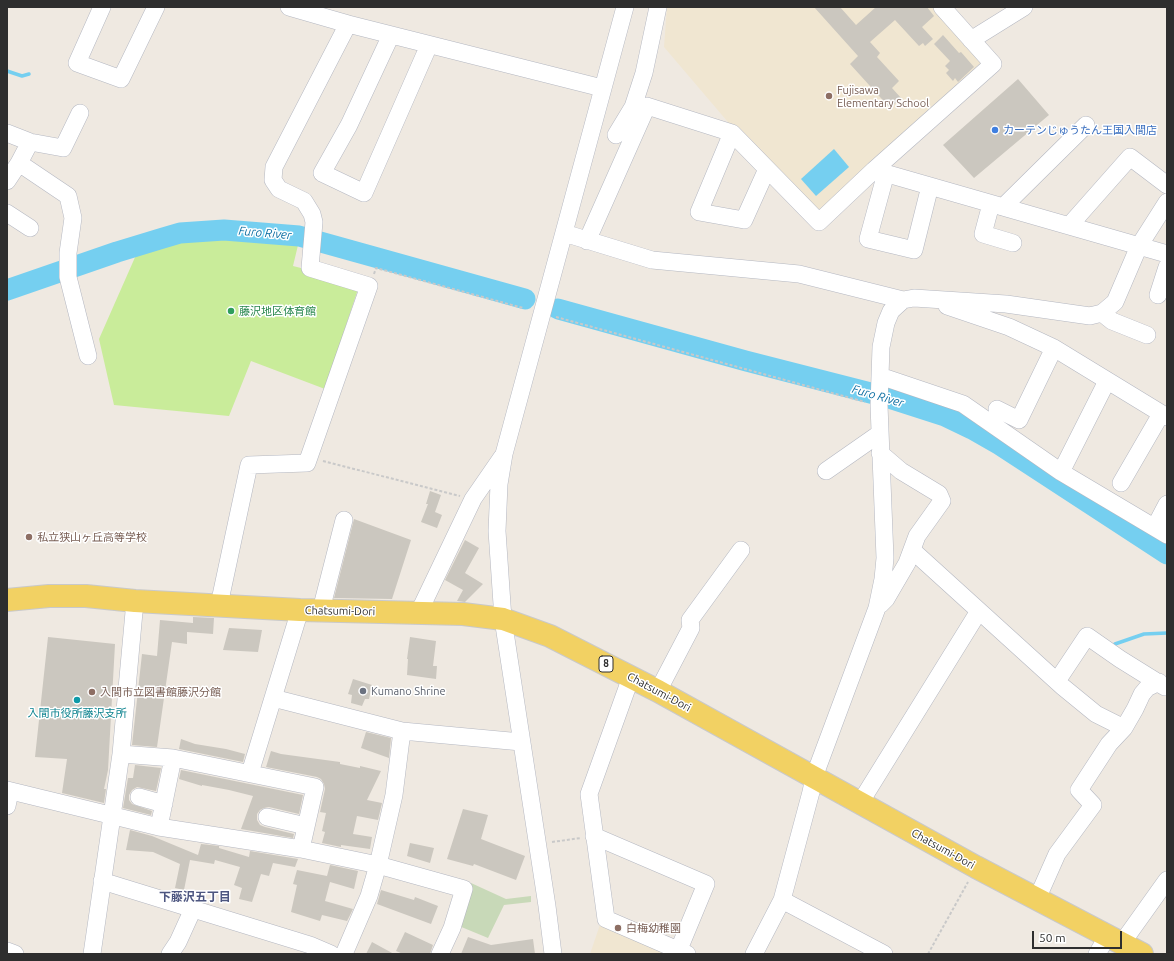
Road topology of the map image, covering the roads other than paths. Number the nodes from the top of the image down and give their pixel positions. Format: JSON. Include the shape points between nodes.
{"nodes":[{"id":1,"x":102,"y":7,"type":"edge"},
{"id":2,"x":156,"y":7,"type":"edge"},
{"id":3,"x":625,"y":7,"type":"edge"},
{"id":4,"x":658,"y":7,"type":"edge"},
{"id":5,"x":942,"y":7,"type":"edge"},
{"id":6,"x":1024,"y":7,"type":"edge"},
{"id":7,"x":297,"y":8,"type":"edge"},
{"id":8,"x":348,"y":24,"type":"junction"},
{"id":9,"x":391,"y":35,"type":"junction"},
{"id":10,"x":971,"y":40,"type":"junction"},
{"id":11,"x":428,"y":44,"type":"junction"},
{"id":12,"x":602,"y":88,"type":"junction"},
{"id":13,"x":80,"y":113,"type":"dead end"},
{"id":14,"x":1086,"y":125,"type":"dead end"},
{"id":15,"x":7,"y":133,"type":"edge"},
{"id":16,"x":732,"y":133,"type":"junction"},
{"id":17,"x":616,"y":135,"type":"dead end"},
{"id":18,"x":30,"y":142,"type":"junction"},
{"id":19,"x":19,"y":163,"type":"junction"},
{"id":20,"x":767,"y":169,"type":"junction"},
{"id":21,"x":880,"y":172,"type":"junction"},
{"id":22,"x":7,"y":181,"type":"edge"},
{"id":23,"x":1167,"y":184,"type":"edge"},
{"id":24,"x":930,"y":186,"type":"junction"},
{"id":25,"x":1167,"y":202,"type":"edge"},
{"id":26,"x":997,"y":205,"type":"junction"},
{"id":27,"x":7,"y":213,"type":"edge"},
{"id":28,"x":1068,"y":226,"type":"junction"},
{"id":29,"x":30,"y":228,"type":"dead end"},
{"id":30,"x":564,"y":233,"type":"junction"},
{"id":31,"x":587,"y":241,"type":"junction"},
{"id":32,"x":1012,"y":243,"type":"dead end"},
{"id":33,"x":1140,"y":246,"type":"junction"},
{"id":34,"x":1167,"y":254,"type":"edge"},
{"id":35,"x":1167,"y":267,"type":"edge"},
{"id":36,"x":1158,"y":296,"type":"dead end"},
{"id":37,"x":926,"y":299,"type":"junction"},
{"id":38,"x":903,"y":300,"type":"junction"},
{"id":39,"x":1102,"y":314,"type":"junction"},
{"id":40,"x":1147,"y":335,"type":"dead end"},
{"id":41,"x":1054,"y":348,"type":"junction"},
{"id":42,"x":88,"y":356,"type":"dead end"},
{"id":43,"x":880,"y":376,"type":"junction"},
{"id":44,"x":1107,"y":381,"type":"junction"},
{"id":45,"x":998,"y":409,"type":"dead end"},
{"id":46,"x":1164,"y":416,"type":"edge"},
{"id":47,"x":880,"y":434,"type":"junction"},
{"id":48,"x":880,"y":453,"type":"junction"},
{"id":49,"x":504,"y":454,"type":"junction"},
{"id":50,"x":826,"y":471,"type":"dead end"},
{"id":51,"x":1061,"y":472,"type":"junction"},
{"id":52,"x":1121,"y":482,"type":"dead end"},
{"id":53,"x":1167,"y":504,"type":"edge"},
{"id":54,"x":344,"y":520,"type":"dead end"},
{"id":55,"x":1167,"y":530,"type":"edge"},
{"id":56,"x":1167,"y":535,"type":"edge"},
{"id":57,"x":741,"y":550,"type":"dead end"},
{"id":58,"x":912,"y":550,"type":"junction"},
{"id":59,"x":7,"y":600,"type":"edge"},
{"id":60,"x":134,"y":601,"type":"junction"},
{"id":61,"x":219,"y":606,"type":"junction"},
{"id":62,"x":876,"y":608,"type":"junction"},
{"id":63,"x":311,"y":610,"type":"junction"},
{"id":64,"x":979,"y":611,"type":"junction"},
{"id":65,"x":419,"y":612,"type":"junction"},
{"id":66,"x":503,"y":619,"type":"junction"},
{"id":67,"x":631,"y":677,"type":"junction"},
{"id":68,"x":1057,"y":681,"type":"junction"},
{"id":69,"x":1163,"y":685,"type":"edge"},
{"id":70,"x":658,"y":691,"type":"junction"},
{"id":71,"x":273,"y":698,"type":"junction"},
{"id":72,"x":1124,"y":728,"type":"junction"},
{"id":73,"x":402,"y":731,"type":"junction"},
{"id":74,"x":521,"y":742,"type":"junction"},
{"id":75,"x":121,"y":754,"type":"junction"},
{"id":76,"x":173,"y":758,"type":"junction"},
{"id":77,"x":250,"y":773,"type":"junction"},
{"id":78,"x":814,"y":777,"type":"junction"},
{"id":79,"x":8,"y":796,"type":"edge"},
{"id":80,"x":139,"y":797,"type":"dead end"},
{"id":81,"x":860,"y":803,"type":"junction"},
{"id":82,"x":164,"y":804,"type":"junction"},
{"id":83,"x":112,"y":815,"type":"junction"},
{"id":84,"x":267,"y":817,"type":"dead end"},
{"id":85,"x":306,"y":826,"type":"junction"},
{"id":86,"x":159,"y":827,"type":"junction"},
{"id":87,"x":594,"y":836,"type":"junction"},
{"id":88,"x":301,"y":850,"type":"junction"},
{"id":89,"x":378,"y":865,"type":"junction"},
{"id":90,"x":1167,"y":880,"type":"edge"},
{"id":91,"x":102,"y":882,"type":"junction"},
{"id":92,"x":1037,"y":899,"type":"junction"},
{"id":93,"x":782,"y":900,"type":"junction"},
{"id":94,"x":193,"y":909,"type":"junction"},
{"id":95,"x":1108,"y":944,"type":"edge"},
{"id":96,"x":7,"y":951,"type":"edge"},
{"id":97,"x":681,"y":953,"type":"edge"},
{"id":98,"x":15,"y":954,"type":"edge"},
{"id":99,"x":92,"y":954,"type":"edge"},
{"id":100,"x":170,"y":954,"type":"edge"},
{"id":101,"x":331,"y":954,"type":"edge"},
{"id":102,"x":344,"y":954,"type":"edge"},
{"id":103,"x":440,"y":954,"type":"edge"},
{"id":104,"x":553,"y":954,"type":"edge"},
{"id":105,"x":754,"y":954,"type":"edge"},
{"id":106,"x":884,"y":954,"type":"edge"},
{"id":107,"x":1142,"y":954,"type":"edge"}],
"edges":[{"from":1,"to":2,"type":"street","via":[[77,63],[121,78]]},
{"from":3,"to":12,"type":"street"},
{"from":4,"to":17,"type":"street","via":[[644,73],[633,107]]},
{"from":5,"to":10,"type":"street"},
{"from":6,"to":10,"type":"street"},
{"from":7,"to":8,"type":"street"},
{"from":8,"to":9,"type":"street"},
{"from":8,"to":61,"type":"street","via":[[274,168],[273,180],[279,189],[304,201],[312,214],[314,222],[310,268],[369,286],[307,463],[249,465]]},
{"from":9,"to":11,"type":"street"},
{"from":9,"to":11,"type":"street","via":[[349,125],[322,173],[364,194]]},
{"from":10,"to":21,"type":"street","via":[[993,64]]},
{"from":11,"to":12,"type":"street"},
{"from":12,"to":30,"type":"street"},
{"from":13,"to":18,"type":"street","via":[[62,148]]},
{"from":14,"to":26,"type":"street"},
{"from":15,"to":18,"type":"street"},
{"from":16,"to":20,"type":"street"},
{"from":16,"to":20,"type":"street","via":[[699,212],[744,220]]},
{"from":16,"to":31,"type":"street","via":[[647,106]]},
{"from":18,"to":19,"type":"street"},
{"from":19,"to":22,"type":"street"},
{"from":19,"to":42,"type":"street","via":[[68,196],[73,218],[68,253],[68,277]]},
{"from":20,"to":21,"type":"street","via":[[819,222]]},
{"from":21,"to":24,"type":"street"},
{"from":21,"to":24,"type":"street","via":[[868,239],[914,250]]},
{"from":23,"to":28,"type":"street","via":[[1130,157]]},
{"from":24,"to":26,"type":"street"},
{"from":25,"to":33,"type":"street"},
{"from":26,"to":28,"type":"street"},
{"from":26,"to":32,"type":"street","via":[[983,234]]},
{"from":27,"to":29,"type":"street"},
{"from":28,"to":33,"type":"street"},
{"from":30,"to":31,"type":"street"},
{"from":30,"to":49,"type":"street"},
{"from":31,"to":38,"type":"street","via":[[652,260],[799,274]]},
{"from":33,"to":34,"type":"street"},
{"from":33,"to":39,"type":"street","via":[[1115,302]]},
{"from":35,"to":36,"type":"street"},
{"from":37,"to":38,"type":"street"},
{"from":37,"to":39,"type":"street","via":[[1006,304],[1090,316]]},
{"from":37,"to":41,"type":"street","via":[[1009,327]]},
{"from":38,"to":43,"type":"street","via":[[891,311],[886,324],[881,347]]},
{"from":39,"to":40,"type":"street","via":[[1112,321]]},
{"from":41,"to":44,"type":"street"},
{"from":41,"to":45,"type":"street","via":[[1018,420]]},
{"from":43,"to":47,"type":"street"},
{"from":43,"to":51,"type":"street","via":[[963,404]]},
{"from":44,"to":46,"type":"street"},
{"from":44,"to":51,"type":"street"},
{"from":46,"to":52,"type":"street"},
{"from":47,"to":48,"type":"street"},
{"from":47,"to":50,"type":"street"},
{"from":48,"to":58,"type":"street","via":[[901,471],[939,494],[942,502],[917,536]]},
{"from":48,"to":62,"type":"street","via":[[885,558]]},
{"from":49,"to":65,"type":"street","via":[[473,499]]},
{"from":49,"to":66,"type":"street","via":[[499,484],[497,531]]},
{"from":51,"to":56,"type":"street"},
{"from":53,"to":55,"type":"street","via":[[1156,524]]},
{"from":54,"to":63,"type":"street"},
{"from":57,"to":70,"type":"street","via":[[690,620],[690,628]]},
{"from":58,"to":62,"type":"street","via":[[908,563],[886,599]]},
{"from":58,"to":64,"type":"street"},
{"from":59,"to":60,"type":"main road","name":"Chatsumi-Dori","number":"8","via":[[86,596]]},
{"from":60,"to":61,"type":"main road","name":"Chatsumi-Dori","number":"8"},
{"from":60,"to":75,"type":"street"},
{"from":61,"to":63,"type":"main road","name":"Chatsumi-Dori","number":"8"},
{"from":62,"to":78,"type":"street"},
{"from":63,"to":65,"type":"main road","name":"Chatsumi-Dori","number":"8"},
{"from":63,"to":71,"type":"street"},
{"from":64,"to":68,"type":"street"},
{"from":64,"to":81,"type":"street"},
{"from":65,"to":66,"type":"main road","name":"Chatsumi-Dori","number":"8"},
{"from":66,"to":67,"type":"main road","name":"Chatsumi-Dori","number":"8","via":[[550,636]]},
{"from":66,"to":74,"type":"street"},
{"from":67,"to":70,"type":"main road","name":"Chatsumi-Dori","number":"8"},
{"from":67,"to":87,"type":"street","via":[[589,794]]},
{"from":68,"to":69,"type":"street","via":[[1088,636]]},
{"from":68,"to":72,"type":"street","via":[[1096,714]]},
{"from":69,"to":72,"type":"street","via":[[1147,688]]},
{"from":70,"to":78,"type":"main road","name":"Chatsumi-Dori","number":"8"},
{"from":71,"to":73,"type":"street"},
{"from":71,"to":77,"type":"street"},
{"from":72,"to":92,"type":"street","via":[[1109,744],[1080,790],[1094,805],[1057,854]]},
{"from":73,"to":74,"type":"street"},
{"from":73,"to":89,"type":"street","via":[[394,795]]},
{"from":74,"to":104,"type":"street"},
{"from":75,"to":76,"type":"street"},
{"from":75,"to":83,"type":"street"},
{"from":76,"to":77,"type":"street"},
{"from":76,"to":82,"type":"street"},
{"from":77,"to":85,"type":"street","via":[[315,787]]},
{"from":78,"to":81,"type":"main road","name":"Chatsumi-Dori","number":"8"},
{"from":78,"to":93,"type":"street"},
{"from":79,"to":83,"type":"street"},
{"from":80,"to":82,"type":"street"},
{"from":81,"to":92,"type":"main road","name":"Chatsumi-Dori","number":"8"},
{"from":82,"to":86,"type":"street"},
{"from":83,"to":86,"type":"street"},
{"from":83,"to":91,"type":"street"},
{"from":84,"to":85,"type":"street"},
{"from":85,"to":88,"type":"street"},
{"from":86,"to":88,"type":"street"},
{"from":87,"to":97,"type":"street","via":[[606,919]]},
{"from":87,"to":97,"type":"street","via":[[706,884]]},
{"from":88,"to":89,"type":"street"},
{"from":89,"to":102,"type":"street","via":[[370,896]]},
{"from":89,"to":103,"type":"street","via":[[464,889],[452,928]]},
{"from":90,"to":95,"type":"street"},
{"from":91,"to":94,"type":"street"},
{"from":91,"to":99,"type":"street"},
{"from":92,"to":95,"type":"main road","name":"Chatsumi-Dori","number":"8"},
{"from":93,"to":105,"type":"street"},
{"from":93,"to":106,"type":"street"},
{"from":94,"to":100,"type":"street"},
{"from":94,"to":101,"type":"street","via":[[310,945]]},
{"from":95,"to":107,"type":"main road","name":"Chatsumi-Dori","number":"8"},
{"from":96,"to":98,"type":"street"}]}
